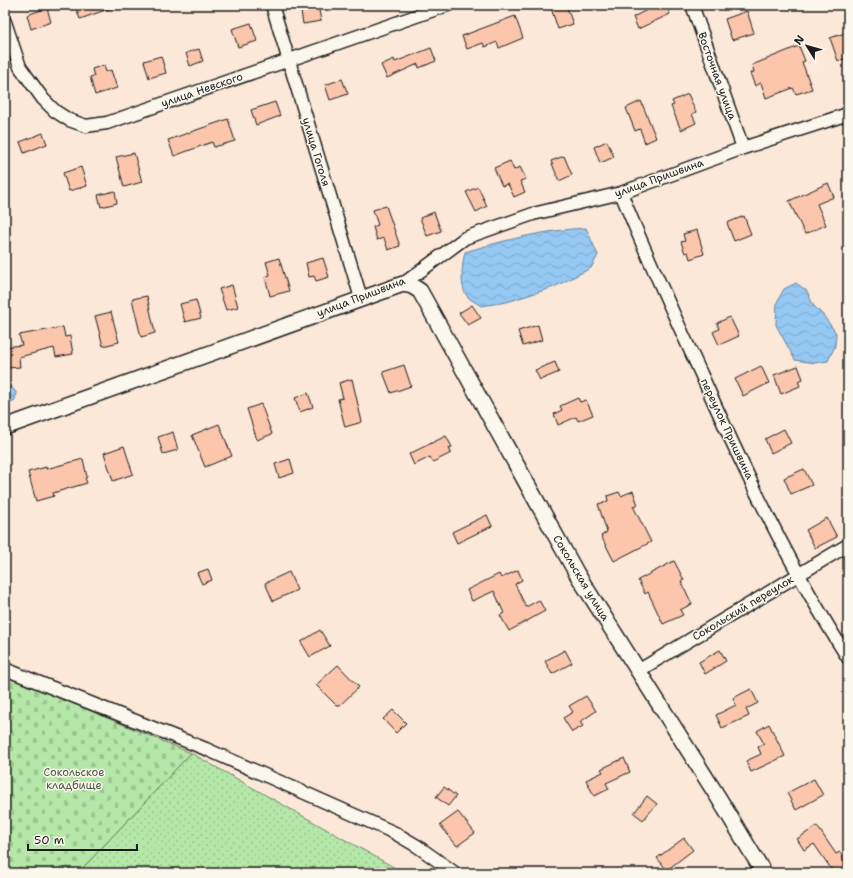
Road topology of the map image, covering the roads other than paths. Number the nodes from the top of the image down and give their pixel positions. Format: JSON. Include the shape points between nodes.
{"nodes":[{"id":1,"x":272,"y":5,"type":"edge"},
{"id":2,"x":448,"y":5,"type":"edge"},
{"id":3,"x":692,"y":5,"type":"edge"},
{"id":4,"x":5,"y":22,"type":"edge"},
{"id":5,"x":288,"y":60,"type":"junction"},
{"id":6,"x":848,"y":114,"type":"edge"},
{"id":7,"x":743,"y":148,"type":"junction"},
{"id":8,"x":621,"y":193,"type":"junction"},
{"id":9,"x":403,"y":284,"type":"junction"},
{"id":10,"x":361,"y":298,"type":"junction"},
{"id":11,"x":5,"y":426,"type":"edge"},
{"id":12,"x":848,"y":545,"type":"edge"},
{"id":13,"x":798,"y":575,"type":"junction"},
{"id":14,"x":848,"y":658,"type":"edge"},
{"id":15,"x":5,"y":669,"type":"edge"},
{"id":16,"x":638,"y":672,"type":"junction"},
{"id":17,"x":455,"y":873,"type":"edge"},
{"id":18,"x":764,"y":873,"type":"edge"}],
"edges":[{"from":1,"to":5,"type":"street","name":"улица Гоголя"},
{"from":2,"to":5,"type":"street","name":"улица Невского"},
{"from":3,"to":7,"type":"street","name":"Восточная улица"},
{"from":4,"to":5,"type":"street","name":"улица Невского","via":[[20,67],[43,99],[69,120],[86,126],[107,123]]},
{"from":5,"to":10,"type":"street","name":"улица Гоголя"},
{"from":6,"to":7,"type":"street","name":"улица Пришвина"},
{"from":7,"to":8,"type":"street","name":"улица Пришвина"},
{"from":8,"to":9,"type":"street","name":"улица Пришвина","via":[[533,214],[465,238]]},
{"from":8,"to":13,"type":"street","name":"переулок Пришвина","via":[[728,433]]},
{"from":9,"to":10,"type":"street","name":"улица Пришвина"},
{"from":9,"to":16,"type":"street","name":"Сокольская улица","via":[[420,291],[577,574]]},
{"from":10,"to":11,"type":"street","name":"улица Пришвина"},
{"from":12,"to":13,"type":"street","name":"Сокольский переулок"},
{"from":13,"to":14,"type":"street","name":"переулок Пришвина"},
{"from":13,"to":16,"type":"street","name":"Сокольский переулок"},
{"from":15,"to":17,"type":"street","via":[[206,749],[395,833]]},
{"from":16,"to":18,"type":"street","name":"Сокольская улица"}]}
